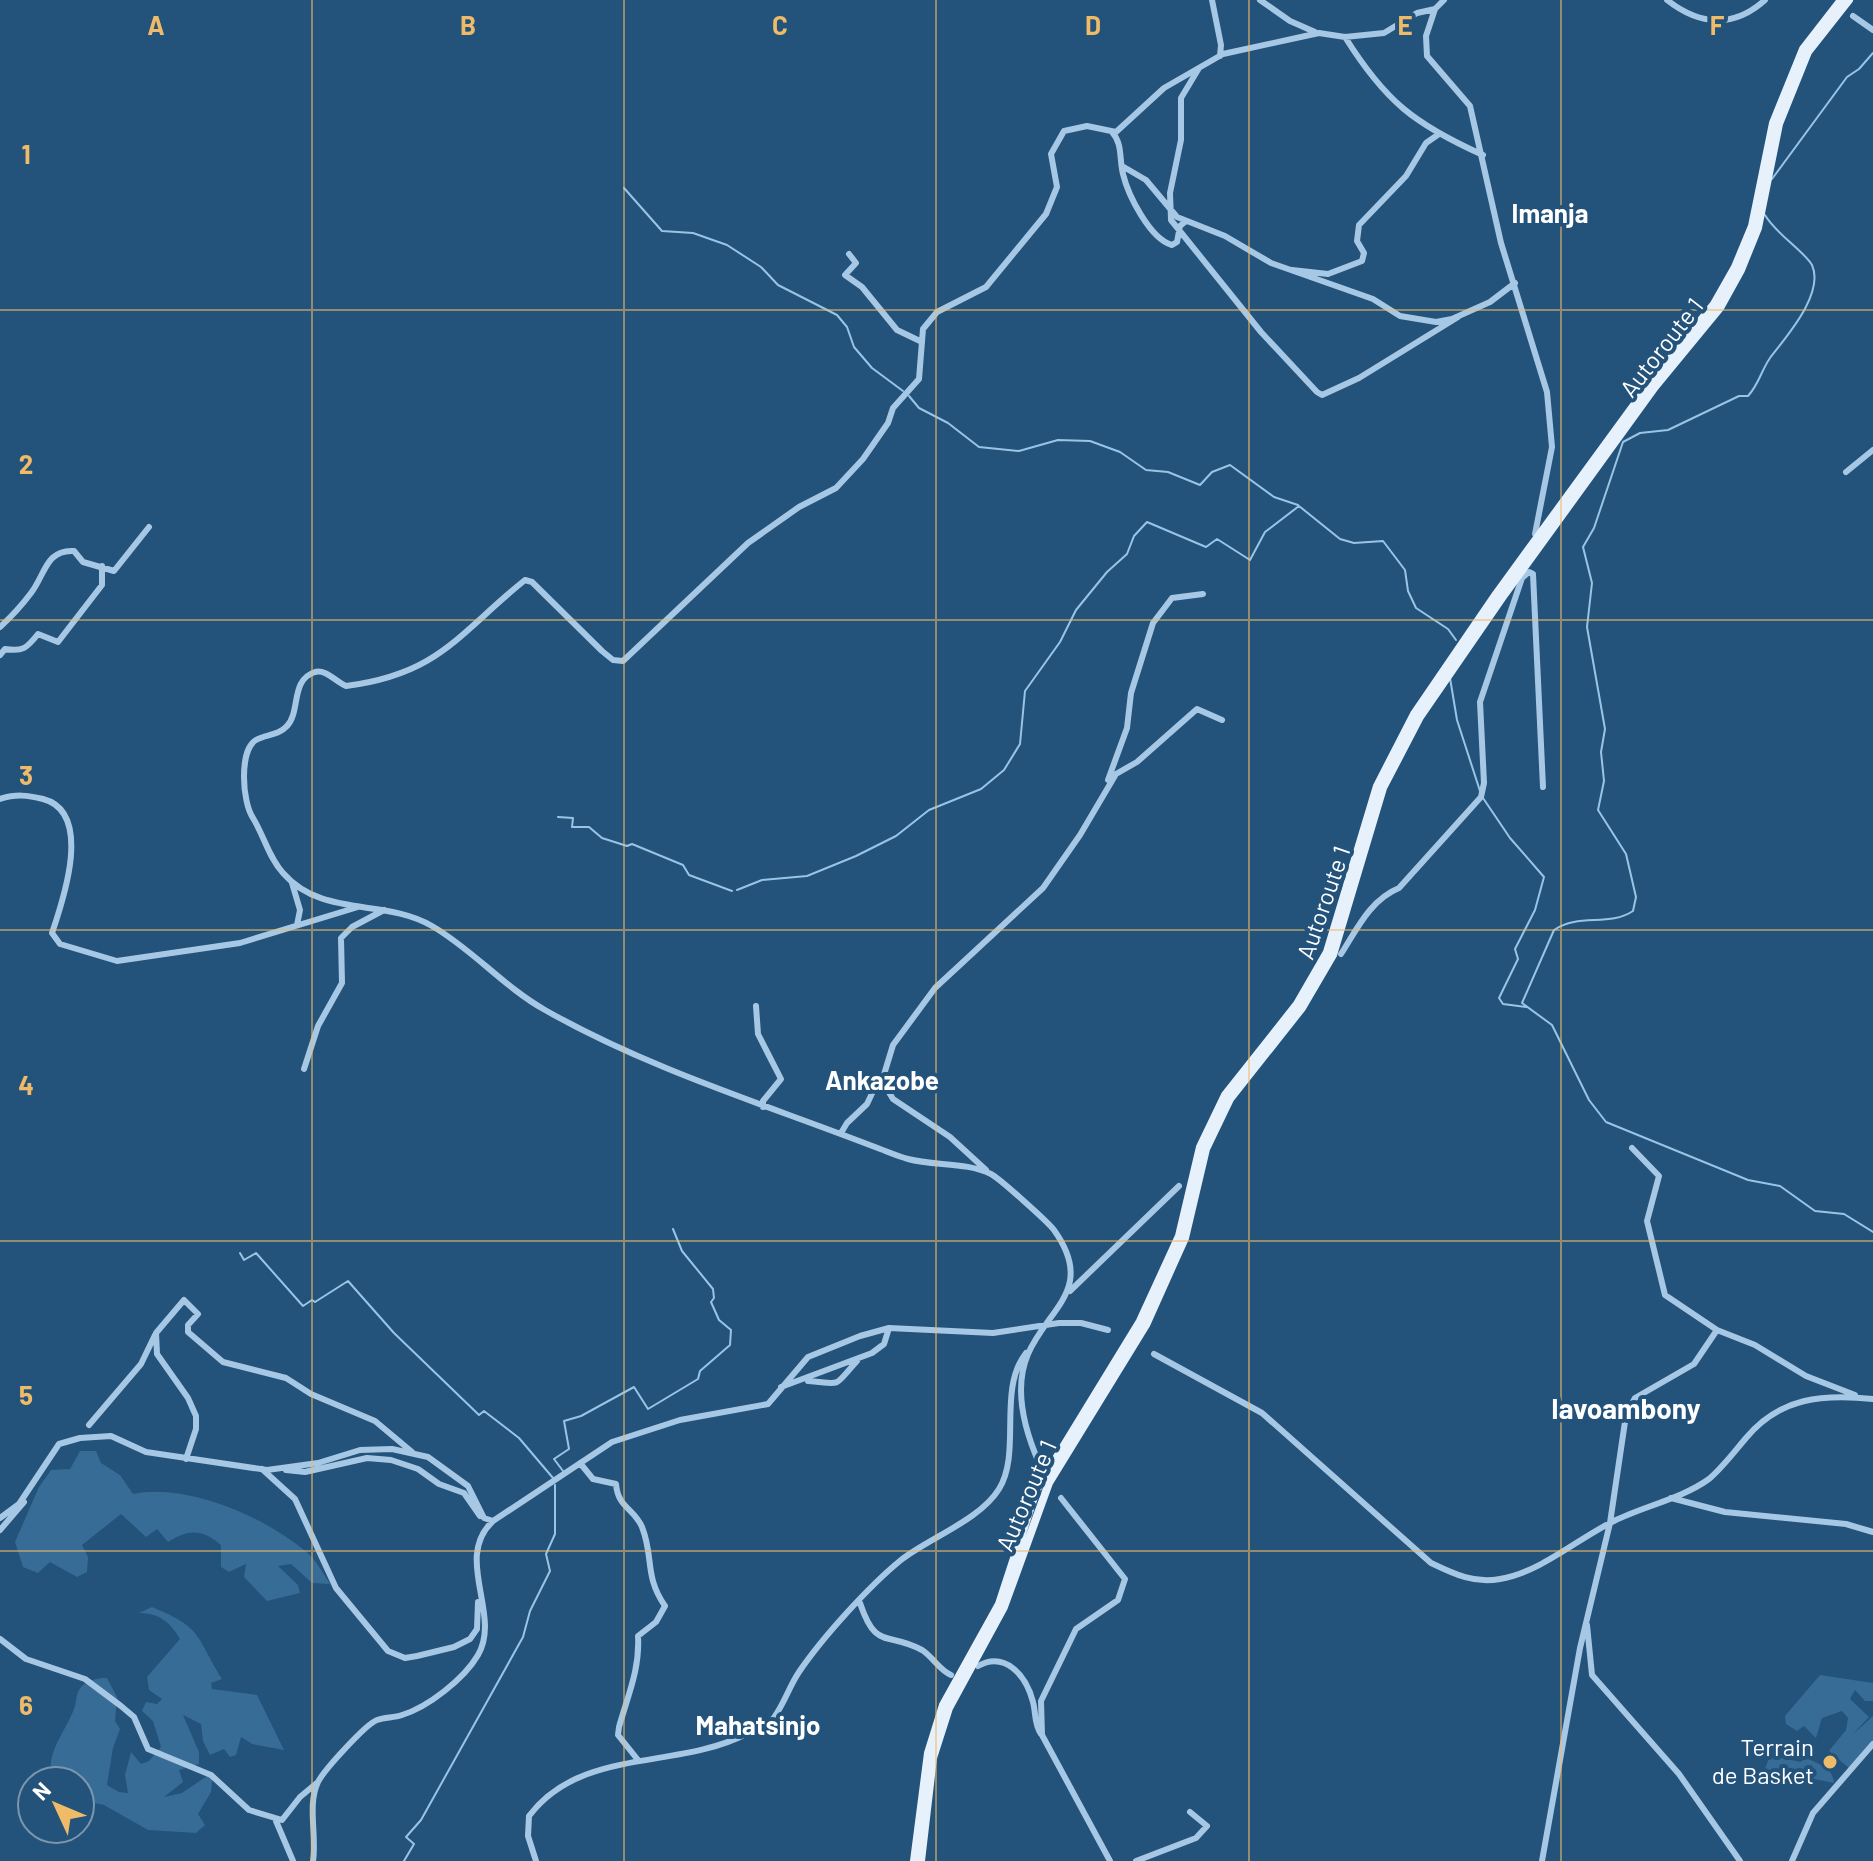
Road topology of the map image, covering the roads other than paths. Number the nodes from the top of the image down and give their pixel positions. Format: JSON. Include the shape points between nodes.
{"nodes":[{"id":1,"x":1212,"y":0,"type":"edge"},
{"id":2,"x":1260,"y":0,"type":"edge"},
{"id":3,"x":1444,"y":0,"type":"edge"},
{"id":4,"x":1667,"y":0,"type":"edge"},
{"id":5,"x":1765,"y":0,"type":"edge"},
{"id":6,"x":1841,"y":0,"type":"edge"},
{"id":7,"x":1849,"y":0,"type":"edge"},
{"id":8,"x":1435,"y":9,"type":"junction"},
{"id":9,"x":1853,"y":16,"type":"dead end"},
{"id":10,"x":1873,"y":30,"type":"edge"},
{"id":11,"x":1319,"y":33,"type":"junction"},
{"id":12,"x":1345,"y":37,"type":"junction"},
{"id":13,"x":1220,"y":56,"type":"junction"},
{"id":14,"x":1199,"y":68,"type":"junction"},
{"id":15,"x":1112,"y":132,"type":"junction"},
{"id":16,"x":1439,"y":134,"type":"junction"},
{"id":17,"x":1483,"y":155,"type":"junction"},
{"id":18,"x":1122,"y":166,"type":"junction"},
{"id":19,"x":1169,"y":210,"type":"junction"},
{"id":20,"x":1186,"y":221,"type":"junction"},
{"id":21,"x":1178,"y":232,"type":"junction"},
{"id":22,"x":849,"y":254,"type":"dead end"},
{"id":23,"x":1289,"y":270,"type":"junction"},
{"id":24,"x":1515,"y":283,"type":"junction"},
{"id":25,"x":1458,"y":317,"type":"junction"},
{"id":26,"x":922,"y":342,"type":"junction"},
{"id":27,"x":1873,"y":450,"type":"edge"},
{"id":28,"x":1846,"y":472,"type":"dead end"},
{"id":29,"x":149,"y":527,"type":"dead end"},
{"id":30,"x":1535,"y":534,"type":"dead end"},
{"id":31,"x":102,"y":566,"type":"junction"},
{"id":32,"x":1203,"y":594,"type":"dead end"},
{"id":33,"x":0,"y":627,"type":"edge"},
{"id":34,"x":0,"y":655,"type":"edge"},
{"id":35,"x":1222,"y":720,"type":"dead end"},
{"id":36,"x":1108,"y":785,"type":"junction"},
{"id":37,"x":1543,"y":787,"type":"dead end"},
{"id":38,"x":0,"y":799,"type":"edge"},
{"id":39,"x":292,"y":883,"type":"junction"},
{"id":40,"x":359,"y":907,"type":"junction"},
{"id":41,"x":384,"y":910,"type":"junction"},
{"id":42,"x":297,"y":925,"type":"junction"},
{"id":43,"x":1341,"y":954,"type":"dead end"},
{"id":44,"x":756,"y":1006,"type":"dead end"},
{"id":45,"x":304,"y":1069,"type":"dead end"},
{"id":46,"x":882,"y":1081,"type":"junction"},
{"id":47,"x":763,"y":1107,"type":"junction"},
{"id":48,"x":841,"y":1133,"type":"junction"},
{"id":49,"x":1632,"y":1148,"type":"dead end"},
{"id":50,"x":993,"y":1174,"type":"junction"},
{"id":51,"x":1179,"y":1186,"type":"dead end"},
{"id":52,"x":1070,"y":1291,"type":"junction"},
{"id":53,"x":1046,"y":1325,"type":"junction"},
{"id":54,"x":889,"y":1328,"type":"junction"},
{"id":55,"x":1108,"y":1330,"type":"dead end"},
{"id":56,"x":1717,"y":1330,"type":"junction"},
{"id":57,"x":156,"y":1333,"type":"junction"},
{"id":58,"x":1033,"y":1344,"type":"junction"},
{"id":59,"x":1154,"y":1354,"type":"dead end"},
{"id":60,"x":859,"y":1359,"type":"junction"},
{"id":61,"x":804,"y":1381,"type":"junction"},
{"id":62,"x":781,"y":1387,"type":"junction"},
{"id":63,"x":1861,"y":1398,"type":"junction"},
{"id":64,"x":1873,"y":1399,"type":"edge"},
{"id":65,"x":89,"y":1425,"type":"dead end"},
{"id":66,"x":414,"y":1454,"type":"junction"},
{"id":67,"x":186,"y":1459,"type":"junction"},
{"id":68,"x":580,"y":1463,"type":"junction"},
{"id":69,"x":1039,"y":1463,"type":"dead end"},
{"id":70,"x":262,"y":1469,"type":"junction"},
{"id":71,"x":282,"y":1469,"type":"junction"},
{"id":72,"x":31,"y":1487,"type":"junction"},
{"id":73,"x":1061,"y":1498,"type":"dead end"},
{"id":74,"x":1671,"y":1498,"type":"junction"},
{"id":75,"x":0,"y":1518,"type":"edge"},
{"id":76,"x":484,"y":1518,"type":"junction"},
{"id":77,"x":493,"y":1521,"type":"junction"},
{"id":78,"x":1610,"y":1523,"type":"junction"},
{"id":79,"x":0,"y":1530,"type":"edge"},
{"id":80,"x":1873,"y":1532,"type":"edge"},
{"id":81,"x":478,"y":1591,"type":"junction"},
{"id":82,"x":860,"y":1603,"type":"junction"},
{"id":83,"x":1587,"y":1624,"type":"junction"},
{"id":84,"x":0,"y":1639,"type":"edge"},
{"id":85,"x":978,"y":1666,"type":"dead end"},
{"id":86,"x":951,"y":1675,"type":"dead end"},
{"id":87,"x":1042,"y":1735,"type":"junction"},
{"id":88,"x":1873,"y":1744,"type":"edge"},
{"id":89,"x":638,"y":1760,"type":"junction"},
{"id":90,"x":318,"y":1782,"type":"junction"},
{"id":91,"x":1190,"y":1812,"type":"dead end"},
{"id":92,"x":276,"y":1821,"type":"junction"},
{"id":93,"x":293,"y":1861,"type":"edge"},
{"id":94,"x":313,"y":1861,"type":"edge"},
{"id":95,"x":536,"y":1861,"type":"edge"},
{"id":96,"x":914,"y":1861,"type":"edge"},
{"id":97,"x":921,"y":1861,"type":"edge"},
{"id":98,"x":1110,"y":1861,"type":"edge"},
{"id":99,"x":1136,"y":1861,"type":"edge"},
{"id":100,"x":1542,"y":1861,"type":"edge"},
{"id":101,"x":1740,"y":1861,"type":"edge"},
{"id":102,"x":1792,"y":1861,"type":"edge"}],
"edges":[{"from":1,"to":13,"type":"street"},
{"from":2,"to":11,"type":"street"},
{"from":3,"to":8,"type":"street"},
{"from":4,"to":5,"type":"street","via":[[1689,13],[1724,22],[1743,17]]},
{"from":6,"to":96,"type":"main road","name":"Autoroute 1","via":[[1803,49],[1773,123],[1752,226],[1714,304],[1496,594],[1414,714],[1377,786],[1327,952],[1297,1004],[1225,1095],[1200,1147],[1179,1236],[1140,1321],[1036,1491],[999,1604],[943,1705],[928,1753]]},
{"from":7,"to":97,"type":"main road","name":"Autoroute 1","via":[[1808,52],[1779,124],[1758,228],[1720,308],[1655,387],[1502,598],[1420,717],[1383,788],[1333,955],[1302,1008],[1230,1099],[1206,1149],[1185,1238],[1146,1325],[1049,1483],[1004,1607],[949,1708],[933,1758]]},
{"from":8,"to":12,"type":"street","via":[[1417,13],[1384,33]]},
{"from":8,"to":17,"type":"street","via":[[1426,36],[1427,56],[1470,106]]},
{"from":9,"to":10,"type":"street"},
{"from":11,"to":12,"type":"street"},
{"from":11,"to":13,"type":"street"},
{"from":12,"to":16,"type":"street","via":[[1380,89],[1407,115]]},
{"from":13,"to":14,"type":"street"},
{"from":14,"to":15,"type":"street","via":[[1164,88]]},
{"from":14,"to":19,"type":"street","via":[[1181,98],[1181,140]]},
{"from":15,"to":18,"type":"street"},
{"from":15,"to":26,"type":"street","via":[[1087,126],[1064,131],[1051,154],[1055,194],[1040,223],[986,287],[931,318],[921,332]]},
{"from":16,"to":17,"type":"street"},
{"from":16,"to":23,"type":"street","via":[[1359,225],[1362,261],[1328,274]]},
{"from":17,"to":24,"type":"street"},
{"from":18,"to":19,"type":"street","via":[[1146,180]]},
{"from":18,"to":21,"type":"street","via":[[1149,228],[1169,245],[1177,242]]},
{"from":19,"to":20,"type":"street"},
{"from":19,"to":21,"type":"street"},
{"from":20,"to":21,"type":"street"},
{"from":20,"to":23,"type":"street"},
{"from":21,"to":25,"type":"street","via":[[1261,332],[1322,395]]},
{"from":22,"to":26,"type":"street","via":[[856,263],[845,275],[862,287],[897,330]]},
{"from":23,"to":25,"type":"street","via":[[1373,299],[1409,319],[1436,322]]},
{"from":24,"to":25,"type":"street"},
{"from":24,"to":30,"type":"street","via":[[1540,362],[1550,420],[1552,447]]},
{"from":26,"to":39,"type":"street","via":[[919,379],[838,486],[748,543],[623,661],[602,651],[528,579],[487,617],[415,669],[346,686],[319,671],[304,679],[288,725],[249,748],[242,789],[278,867]]},
{"from":27,"to":28,"type":"street"},
{"from":29,"to":31,"type":"street","via":[[114,571]]},
{"from":31,"to":33,"type":"street","via":[[83,562],[74,551],[57,553],[34,590]]},
{"from":31,"to":34,"type":"street","via":[[102,585],[58,642],[38,634],[27,648],[5,649]]},
{"from":32,"to":36,"type":"street","via":[[1172,598],[1156,616]]},
{"from":35,"to":36,"type":"street","via":[[1197,709]]},
{"from":36,"to":46,"type":"street","via":[[1043,888],[920,1007],[893,1045]]},
{"from":37,"to":43,"type":"street","via":[[1529,572],[1522,578],[1480,702],[1481,797],[1410,877],[1371,908]]},
{"from":38,"to":42,"type":"street","via":[[21,794],[63,808],[72,839],[65,893],[52,933],[60,944],[117,961],[240,943]]},
{"from":39,"to":40,"type":"street","via":[[327,903]]},
{"from":39,"to":42,"type":"street","via":[[300,910]]},
{"from":40,"to":41,"type":"street"},
{"from":40,"to":42,"type":"street"},
{"from":41,"to":45,"type":"street","via":[[341,938],[342,983],[318,1026]]},
{"from":41,"to":47,"type":"street","via":[[433,927],[546,1011],[634,1056]]},
{"from":44,"to":47,"type":"street","via":[[758,1034],[781,1079]]},
{"from":46,"to":48,"type":"street"},
{"from":46,"to":50,"type":"street","via":[[893,1099]]},
{"from":47,"to":48,"type":"street"},
{"from":48,"to":50,"type":"street","via":[[908,1159]]},
{"from":49,"to":56,"type":"street","via":[[1659,1176],[1647,1221],[1665,1295]]},
{"from":50,"to":52,"type":"street","via":[[1054,1230],[1067,1260]]},
{"from":51,"to":52,"type":"street"},
{"from":52,"to":53,"type":"street"},
{"from":53,"to":54,"type":"street","via":[[993,1333]]},
{"from":53,"to":55,"type":"street","via":[[1081,1323]]},
{"from":53,"to":58,"type":"street"},
{"from":54,"to":60,"type":"street","via":[[884,1344]]},
{"from":54,"to":62,"type":"street","via":[[808,1357]]},
{"from":56,"to":63,"type":"street"},
{"from":56,"to":78,"type":"street","via":[[1694,1364],[1635,1398],[1626,1415]]},
{"from":57,"to":65,"type":"street","via":[[141,1364]]},
{"from":57,"to":66,"type":"street","via":[[184,1300],[198,1314],[188,1332],[223,1362],[286,1378],[375,1421]]},
{"from":57,"to":67,"type":"street","via":[[157,1354],[196,1416]]},
{"from":58,"to":69,"type":"street","via":[[1026,1357],[1022,1404]]},
{"from":58,"to":82,"type":"street","via":[[1014,1380],[1008,1461],[997,1492],[948,1532],[902,1560]]},
{"from":59,"to":78,"type":"street","via":[[1250,1404],[1431,1563],[1463,1578],[1519,1575]]},
{"from":60,"to":61,"type":"street","via":[[816,1371]]},
{"from":60,"to":61,"type":"street","via":[[836,1384]]},
{"from":61,"to":62,"type":"street"},
{"from":62,"to":68,"type":"street","via":[[768,1404],[666,1424],[612,1442]]},
{"from":63,"to":64,"type":"street"},
{"from":63,"to":74,"type":"street","via":[[1791,1403],[1763,1421],[1708,1479]]},
{"from":66,"to":71,"type":"street","via":[[360,1450]]},
{"from":66,"to":76,"type":"street","via":[[428,1457],[468,1486]]},
{"from":67,"to":70,"type":"street"},
{"from":67,"to":72,"type":"street","via":[[146,1452],[111,1436],[80,1438],[59,1444]]},
{"from":68,"to":77,"type":"street"},
{"from":68,"to":89,"type":"street","via":[[593,1479],[616,1484],[617,1498],[640,1523],[654,1594],[665,1606],[656,1622],[638,1636],[634,1685],[619,1727],[618,1735]]},
{"from":70,"to":71,"type":"street"},
{"from":70,"to":81,"type":"street","via":[[295,1499],[336,1588],[388,1651],[405,1658],[470,1639],[477,1629]]},
{"from":71,"to":76,"type":"street","via":[[305,1472],[367,1458],[391,1460],[464,1493]]},
{"from":72,"to":75,"type":"street"},
{"from":72,"to":79,"type":"street","via":[[21,1508]]},
{"from":73,"to":87,"type":"street","via":[[1107,1553],[1125,1579],[1125,1588],[1118,1600],[1076,1629],[1041,1701]]},
{"from":74,"to":78,"type":"street"},
{"from":74,"to":80,"type":"street","via":[[1725,1512],[1846,1524]]},
{"from":76,"to":77,"type":"street"},
{"from":77,"to":81,"type":"street","via":[[483,1533],[476,1564]]},
{"from":78,"to":83,"type":"street"},
{"from":81,"to":90,"type":"street","via":[[485,1621],[474,1660],[440,1693],[402,1715],[369,1725]]},
{"from":82,"to":86,"type":"street","via":[[870,1630],[920,1650]]},
{"from":82,"to":89,"type":"street","via":[[801,1669],[765,1728],[710,1748]]},
{"from":83,"to":100,"type":"street"},
{"from":83,"to":101,"type":"street","via":[[1592,1675],[1679,1774]]},
{"from":84,"to":92,"type":"street","via":[[26,1659],[85,1679],[134,1717],[148,1749],[211,1775],[243,1807]]},
{"from":85,"to":87,"type":"street","via":[[994,1660],[1011,1666],[1028,1688]]},
{"from":87,"to":98,"type":"street"},
{"from":88,"to":102,"type":"street","via":[[1813,1813]]},
{"from":89,"to":95,"type":"street","via":[[584,1776],[538,1804],[527,1828]]},
{"from":90,"to":92,"type":"street"},
{"from":90,"to":94,"type":"street"},
{"from":91,"to":99,"type":"street","via":[[1207,1826],[1196,1838]]},
{"from":92,"to":93,"type":"street"}]}
